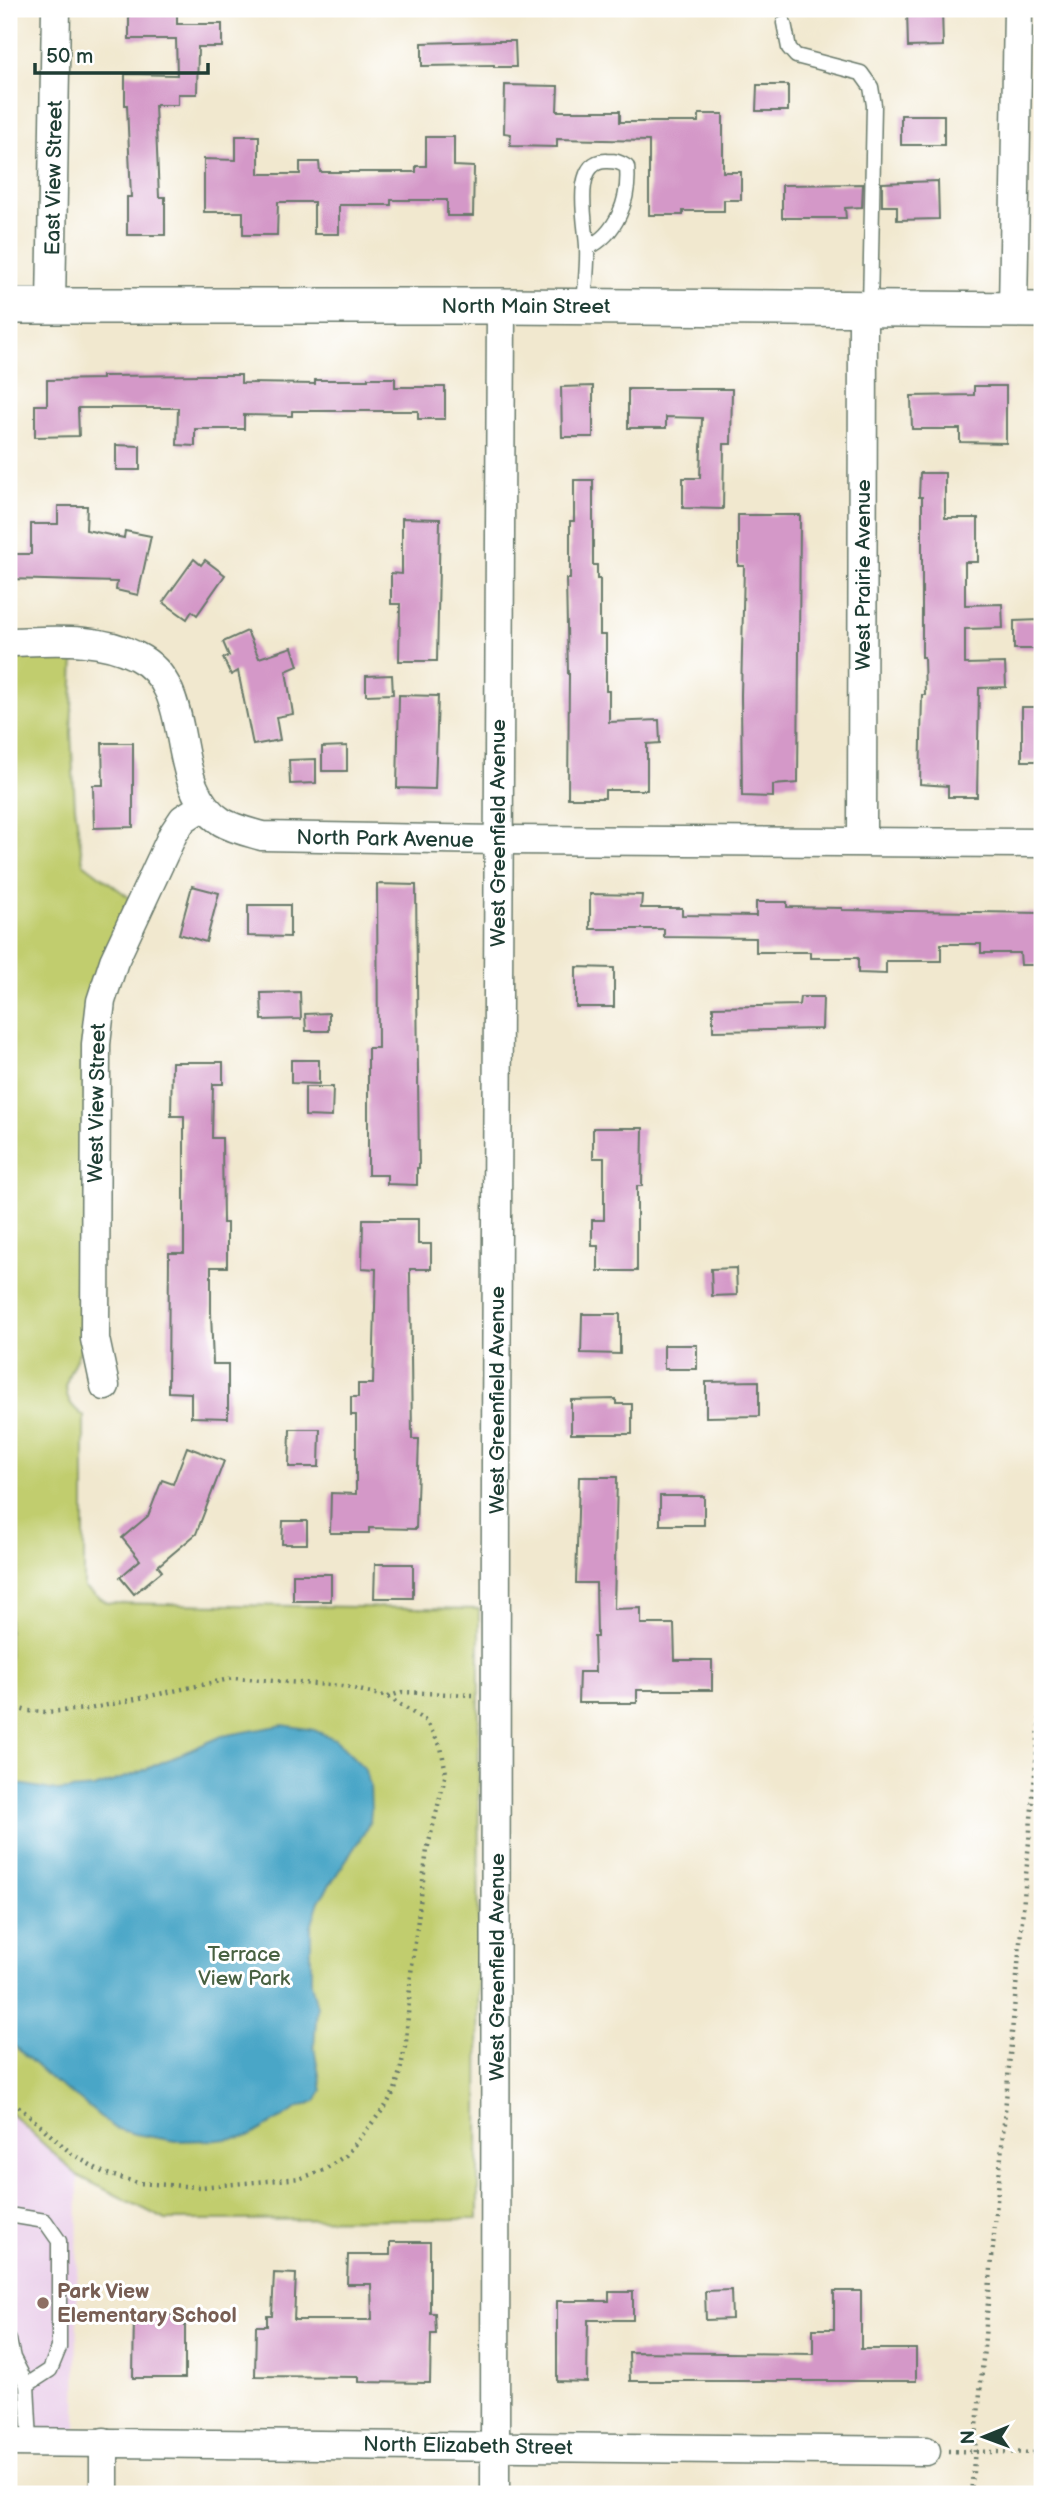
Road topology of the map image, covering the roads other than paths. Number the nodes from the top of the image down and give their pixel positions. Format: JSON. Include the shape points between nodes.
{"nodes":[{"id":1,"x":56,"y":9,"type":"edge"},
{"id":2,"x":1018,"y":9,"type":"edge"},
{"id":3,"x":784,"y":23,"type":"dead end"},
{"id":4,"x":587,"y":248,"type":"junction"},
{"id":5,"x":9,"y":306,"type":"edge"},
{"id":6,"x":51,"y":306,"type":"junction"},
{"id":7,"x":501,"y":306,"type":"junction"},
{"id":8,"x":584,"y":306,"type":"junction"},
{"id":9,"x":867,"y":309,"type":"junction"},
{"id":10,"x":1028,"y":310,"type":"edge"},
{"id":11,"x":9,"y":642,"type":"edge"},
{"id":12,"x":203,"y":806,"type":"junction"},
{"id":13,"x":498,"y":840,"type":"junction"},
{"id":14,"x":862,"y":840,"type":"junction"},
{"id":15,"x":1042,"y":843,"type":"edge"},
{"id":16,"x":105,"y":1386,"type":"dead end"},
{"id":17,"x":9,"y":2215,"type":"edge"},
{"id":18,"x":9,"y":2340,"type":"edge"},
{"id":19,"x":27,"y":2385,"type":"junction"},
{"id":20,"x":19,"y":2442,"type":"edge"},
{"id":21,"x":104,"y":2442,"type":"junction"},
{"id":22,"x":495,"y":2446,"type":"junction"},
{"id":23,"x":926,"y":2451,"type":"road end"},
{"id":24,"x":104,"y":2494,"type":"edge"},
{"id":25,"x":495,"y":2494,"type":"edge"}],
"edges":[{"from":1,"to":6,"type":"street","name":"East View Street"},
{"from":2,"to":10,"type":"street"},
{"from":3,"to":9,"type":"lane","via":[[789,48],[796,56],[861,73],[871,87]]},
{"from":4,"to":4,"type":"lane","via":[[582,190],[589,168],[600,160],[619,161],[627,167],[624,201],[614,226],[599,243]]},
{"from":4,"to":8,"type":"lane"},
{"from":5,"to":6,"type":"street","name":"North Main Street"},
{"from":6,"to":7,"type":"street","name":"North Main Street"},
{"from":7,"to":8,"type":"street","name":"North Main Street"},
{"from":7,"to":13,"type":"street","name":"West Greenfield Avenue"},
{"from":8,"to":9,"type":"street","name":"North Main Street"},
{"from":9,"to":10,"type":"street","name":"North Main Street"},
{"from":9,"to":14,"type":"street","name":"West Prairie Avenue"},
{"from":11,"to":12,"type":"street","via":[[84,642],[136,656],[149,665],[173,702],[190,780]]},
{"from":12,"to":13,"type":"street","name":"North Park Avenue","via":[[241,831],[287,838]]},
{"from":12,"to":16,"type":"street","name":"West View Street","via":[[183,819],[173,834],[114,961],[101,1001],[96,1044],[95,1339]]},
{"from":13,"to":14,"type":"street","name":"North Park Avenue"},
{"from":13,"to":22,"type":"street","name":"West Greenfield Avenue"},
{"from":14,"to":15,"type":"street","name":"North Park Avenue"},
{"from":17,"to":19,"type":"lane","via":[[45,2221],[59,2241],[59,2347],[50,2370]]},
{"from":18,"to":19,"type":"lane"},
{"from":19,"to":20,"type":"lane"},
{"from":20,"to":21,"type":"street","name":"North Elizabeth Street"},
{"from":21,"to":22,"type":"street","name":"North Elizabeth Street"},
{"from":21,"to":24,"type":"street"},
{"from":22,"to":23,"type":"street","name":"North Elizabeth Street"},
{"from":22,"to":25,"type":"street","name":"West Greenfield Avenue"}]}
